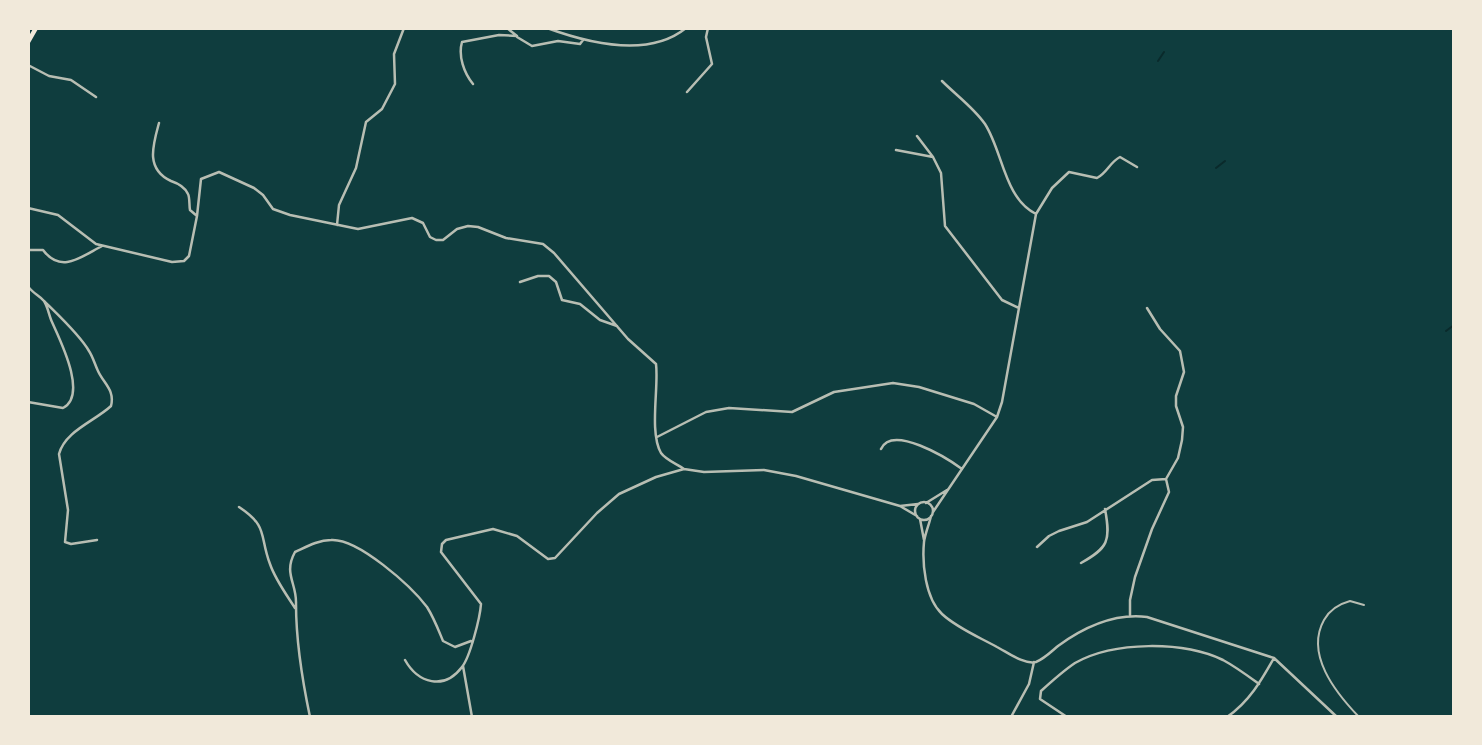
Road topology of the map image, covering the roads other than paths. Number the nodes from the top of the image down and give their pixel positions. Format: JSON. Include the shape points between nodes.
{"nodes":[{"id":1,"x":36,"y":28,"type":"edge"},
{"id":2,"x":404,"y":28,"type":"edge"},
{"id":3,"x":507,"y":28,"type":"edge"},
{"id":4,"x":547,"y":28,"type":"edge"},
{"id":5,"x":686,"y":28,"type":"edge"},
{"id":6,"x":708,"y":28,"type":"edge"},
{"id":7,"x":517,"y":36,"type":"junction"},
{"id":8,"x":583,"y":40,"type":"junction"},
{"id":9,"x":28,"y":42,"type":"edge"},
{"id":10,"x":28,"y":65,"type":"edge"},
{"id":11,"x":942,"y":81,"type":"dead end"},
{"id":12,"x":473,"y":84,"type":"dead end"},
{"id":13,"x":687,"y":92,"type":"dead end"},
{"id":14,"x":96,"y":97,"type":"dead end"},
{"id":15,"x":159,"y":123,"type":"dead end"},
{"id":16,"x":917,"y":136,"type":"dead end"},
{"id":17,"x":895,"y":150,"type":"dead end"},
{"id":18,"x":933,"y":157,"type":"junction"},
{"id":19,"x":1137,"y":167,"type":"dead end"},
{"id":20,"x":28,"y":208,"type":"edge"},
{"id":21,"x":1036,"y":214,"type":"junction"},
{"id":22,"x":197,"y":216,"type":"junction"},
{"id":23,"x":337,"y":225,"type":"junction"},
{"id":24,"x":102,"y":246,"type":"junction"},
{"id":25,"x":28,"y":250,"type":"edge"},
{"id":26,"x":520,"y":282,"type":"dead end"},
{"id":27,"x":28,"y":286,"type":"edge"},
{"id":28,"x":44,"y":302,"type":"junction"},
{"id":29,"x":1019,"y":308,"type":"junction"},
{"id":30,"x":1147,"y":308,"type":"dead end"},
{"id":31,"x":617,"y":326,"type":"junction"},
{"id":32,"x":28,"y":402,"type":"edge"},
{"id":33,"x":997,"y":417,"type":"junction"},
{"id":34,"x":657,"y":437,"type":"junction"},
{"id":35,"x":881,"y":449,"type":"dead end"},
{"id":36,"x":684,"y":469,"type":"junction"},
{"id":37,"x":962,"y":469,"type":"junction"},
{"id":38,"x":1166,"y":480,"type":"junction"},
{"id":39,"x":948,"y":490,"type":"junction"},
{"id":40,"x":924,"y":503,"type":"junction"},
{"id":41,"x":900,"y":506,"type":"junction"},
{"id":42,"x":239,"y":507,"type":"dead end"},
{"id":43,"x":1105,"y":509,"type":"junction"},
{"id":44,"x":932,"y":514,"type":"junction"},
{"id":45,"x":918,"y":517,"type":"junction"},
{"id":46,"x":96,"y":540,"type":"dead end"},
{"id":47,"x":924,"y":540,"type":"junction"},
{"id":48,"x":1037,"y":547,"type":"dead end"},
{"id":49,"x":1081,"y":564,"type":"dead end"},
{"id":50,"x":1364,"y":605,"type":"dead end"},
{"id":51,"x":295,"y":609,"type":"junction"},
{"id":52,"x":1130,"y":615,"type":"junction"},
{"id":53,"x":471,"y":641,"type":"junction"},
{"id":54,"x":1274,"y":658,"type":"junction"},
{"id":55,"x":405,"y":660,"type":"dead end"},
{"id":56,"x":1034,"y":662,"type":"junction"},
{"id":57,"x":463,"y":666,"type":"junction"},
{"id":58,"x":1259,"y":684,"type":"junction"},
{"id":59,"x":310,"y":717,"type":"edge"},
{"id":60,"x":472,"y":717,"type":"edge"},
{"id":61,"x":1011,"y":717,"type":"edge"},
{"id":62,"x":1067,"y":717,"type":"edge"},
{"id":63,"x":1227,"y":717,"type":"edge"},
{"id":64,"x":1337,"y":717,"type":"edge"},
{"id":65,"x":1359,"y":717,"type":"edge"}],
"edges":[{"from":1,"to":9,"type":"main road"},
{"from":2,"to":23,"type":"street","via":[[394,54],[395,84],[382,109],[366,122]]},
{"from":3,"to":7,"type":"street"},
{"from":4,"to":8,"type":"street"},
{"from":5,"to":8,"type":"street","via":[[653,44]]},
{"from":6,"to":13,"type":"street","via":[[711,67]]},
{"from":7,"to":8,"type":"street","via":[[532,46],[558,41],[580,44]]},
{"from":7,"to":12,"type":"street","via":[[462,42],[461,58]]},
{"from":10,"to":14,"type":"street","via":[[71,80]]},
{"from":11,"to":21,"type":"street","via":[[984,121],[1015,195]]},
{"from":15,"to":22,"type":"street","via":[[151,153],[155,166],[162,177],[186,191],[190,210]]},
{"from":16,"to":18,"type":"street"},
{"from":17,"to":18,"type":"street"},
{"from":18,"to":29,"type":"street","via":[[941,173],[945,226],[1002,300]]},
{"from":19,"to":21,"type":"street","via":[[1120,157],[1097,178],[1069,172]]},
{"from":20,"to":24,"type":"street","via":[[58,215]]},
{"from":21,"to":29,"type":"street"},
{"from":22,"to":23,"type":"street","via":[[201,179],[219,172],[254,188],[279,212]]},
{"from":22,"to":24,"type":"street","via":[[184,261]]},
{"from":23,"to":31,"type":"street","via":[[358,229],[412,218],[423,223],[436,240],[468,226],[506,239],[543,244]]},
{"from":24,"to":25,"type":"street","via":[[62,263],[43,250]]},
{"from":26,"to":31,"type":"street","via":[[549,276],[562,300],[580,304],[600,320]]},
{"from":27,"to":28,"type":"street"},
{"from":28,"to":32,"type":"street","via":[[66,350],[73,390],[71,401],[63,408]]},
{"from":28,"to":46,"type":"street","via":[[89,349],[110,387],[111,406],[71,436],[59,454],[68,510],[65,542]]},
{"from":29,"to":33,"type":"street"},
{"from":30,"to":38,"type":"street","via":[[1180,351],[1184,372],[1176,396],[1181,451]]},
{"from":31,"to":34,"type":"street","via":[[656,364]]},
{"from":33,"to":34,"type":"street","via":[[974,404],[893,383],[834,392],[792,412],[729,408],[706,412]]},
{"from":33,"to":37,"type":"street"},
{"from":34,"to":36,"type":"street","via":[[662,454]]},
{"from":35,"to":37,"type":"street","via":[[892,439],[902,441],[938,453]]},
{"from":36,"to":41,"type":"street","via":[[764,470]]},
{"from":36,"to":53,"type":"street","via":[[619,494],[555,558],[548,559],[517,536],[493,529],[446,540],[441,552],[481,604]]},
{"from":37,"to":39,"type":"street"},
{"from":38,"to":43,"type":"street","via":[[1152,480]]},
{"from":38,"to":52,"type":"street","via":[[1169,492],[1135,577]]},
{"from":39,"to":40,"type":"street"},
{"from":39,"to":44,"type":"street"},
{"from":40,"to":41,"type":"street"},
{"from":40,"to":44,"type":"street","via":[[931,506]]},
{"from":40,"to":45,"type":"street","via":[[916,508]]},
{"from":41,"to":45,"type":"street"},
{"from":42,"to":51,"type":"street","via":[[259,523],[270,566]]},
{"from":43,"to":48,"type":"street","via":[[1087,522],[1049,536]]},
{"from":43,"to":49,"type":"street","via":[[1106,544]]},
{"from":44,"to":45,"type":"street","via":[[926,520]]},
{"from":44,"to":47,"type":"street"},
{"from":45,"to":47,"type":"street"},
{"from":47,"to":56,"type":"street","via":[[925,574],[941,613],[1006,652]]},
{"from":50,"to":65,"type":"lane","via":[[1350,601],[1334,607],[1322,624],[1317,645],[1331,682]]},
{"from":51,"to":53,"type":"street","via":[[289,572],[295,552],[329,539],[341,540],[365,551],[414,592],[436,622],[443,641],[455,647]]},
{"from":51,"to":59,"type":"street","via":[[300,672]]},
{"from":52,"to":54,"type":"street"},
{"from":52,"to":56,"type":"street","via":[[1096,624]]},
{"from":53,"to":57,"type":"street"},
{"from":54,"to":58,"type":"street"},
{"from":54,"to":64,"type":"street"},
{"from":55,"to":57,"type":"street","via":[[430,682],[447,681]]},
{"from":56,"to":61,"type":"street","via":[[1029,684]]},
{"from":57,"to":60,"type":"street"},
{"from":58,"to":62,"type":"street","via":[[1202,653],[1144,646],[1116,649],[1076,663],[1041,691],[1040,699]]},
{"from":58,"to":63,"type":"street"}]}
